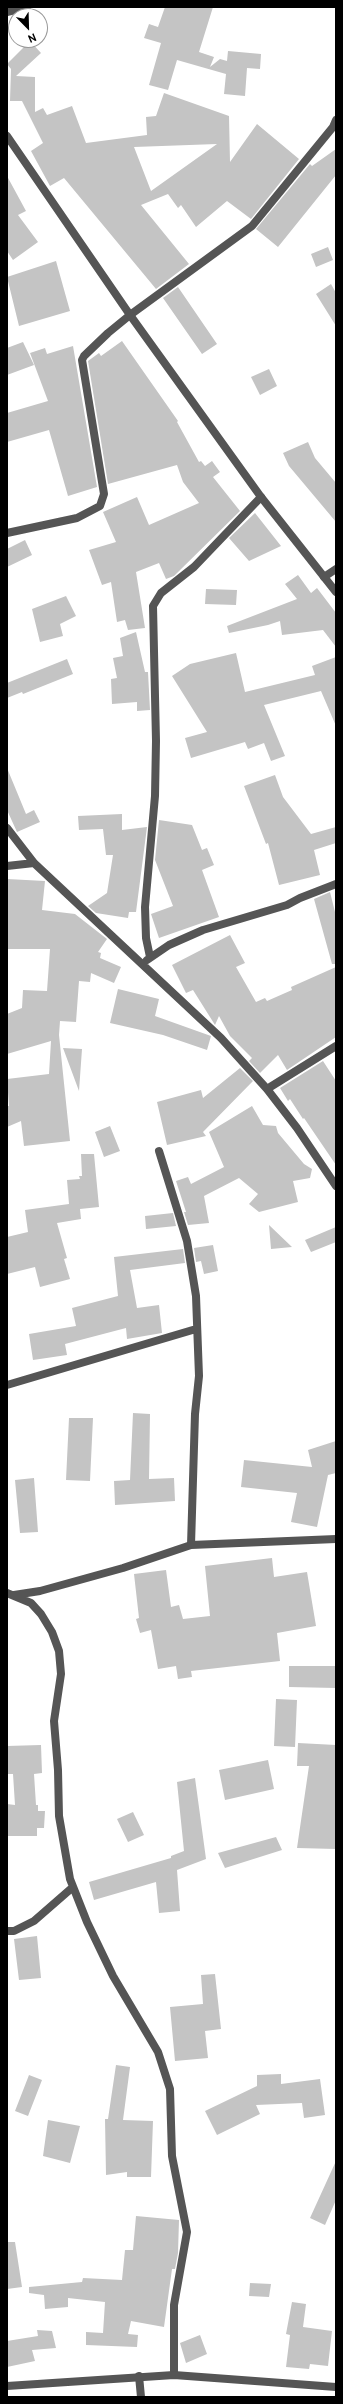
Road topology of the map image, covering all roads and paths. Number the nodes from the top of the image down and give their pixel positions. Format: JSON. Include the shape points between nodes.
{"nodes":[{"id":1,"x":27,"y":7,"type":"edge"},
{"id":2,"x":7,"y":12,"type":"edge"},
{"id":3,"x":336,"y":120,"type":"edge"},
{"id":4,"x":7,"y":136,"type":"edge"},
{"id":5,"x":130,"y":315,"type":"junction"},
{"id":6,"x":261,"y":497,"type":"junction"},
{"id":7,"x":7,"y":533,"type":"edge"},
{"id":8,"x":336,"y":569,"type":"edge"},
{"id":9,"x":324,"y":577,"type":"junction"},
{"id":10,"x":336,"y":592,"type":"edge"},
{"id":11,"x":7,"y":828,"type":"edge"},
{"id":12,"x":34,"y":863,"type":"junction"},
{"id":13,"x":7,"y":866,"type":"edge"},
{"id":14,"x":336,"y":884,"type":"edge"},
{"id":15,"x":150,"y":957,"type":"junction"},
{"id":16,"x":144,"y":964,"type":"junction"},
{"id":17,"x":336,"y":1046,"type":"edge"},
{"id":18,"x":267,"y":1089,"type":"junction"},
{"id":19,"x":159,"y":1151,"type":"dead end"},
{"id":20,"x":336,"y":1186,"type":"edge"},
{"id":21,"x":196,"y":1329,"type":"junction"},
{"id":22,"x":7,"y":1385,"type":"edge"},
{"id":23,"x":336,"y":1539,"type":"edge"},
{"id":24,"x":190,"y":1546,"type":"junction"},
{"id":25,"x":10,"y":1594,"type":"edge"},
{"id":26,"x":73,"y":1887,"type":"junction"},
{"id":27,"x":7,"y":1931,"type":"edge"},
{"id":28,"x":174,"y":2375,"type":"junction"},
{"id":29,"x":139,"y":2376,"type":"junction"},
{"id":30,"x":7,"y":2386,"type":"edge"},
{"id":31,"x":336,"y":2387,"type":"edge"},
{"id":32,"x":140,"y":2397,"type":"edge"}],
"edges":[{"from":1,"to":2,"type":"street"},
{"from":3,"to":5,"type":"street","via":[[252,226]]},
{"from":4,"to":5,"type":"street"},
{"from":5,"to":6,"type":"street"},
{"from":5,"to":7,"type":"street","via":[[89,349],[82,360],[104,494],[100,506],[77,518]]},
{"from":6,"to":9,"type":"street"},
{"from":6,"to":15,"type":"street","via":[[194,567],[160,593],[153,606],[155,780],[145,907],[146,938]]},
{"from":8,"to":9,"type":"street"},
{"from":9,"to":10,"type":"street"},
{"from":11,"to":12,"type":"street"},
{"from":12,"to":13,"type":"street"},
{"from":12,"to":16,"type":"street"},
{"from":14,"to":15,"type":"street","via":[[287,905],[203,930],[169,945]]},
{"from":15,"to":16,"type":"street"},
{"from":16,"to":18,"type":"street","via":[[221,1038]]},
{"from":17,"to":18,"type":"street"},
{"from":18,"to":20,"type":"street"},
{"from":19,"to":21,"type":"street","via":[[187,1242],[195,1286]]},
{"from":21,"to":22,"type":"street"},
{"from":21,"to":24,"type":"street","via":[[199,1376]]},
{"from":23,"to":24,"type":"street"},
{"from":24,"to":25,"type":"street","via":[[40,1591]]},
{"from":25,"to":26,"type":"street","via":[[31,1604],[42,1614],[59,1651],[61,1674],[54,1721],[59,1816]]},
{"from":26,"to":27,"type":"street","via":[[34,1921],[14,1931]]},
{"from":26,"to":28,"type":"street","via":[[113,1976],[158,2052],[170,2089],[172,2156],[187,2232],[174,2305]]},
{"from":28,"to":29,"type":"street"},
{"from":28,"to":31,"type":"street"},
{"from":29,"to":30,"type":"street"},
{"from":29,"to":32,"type":"street"}]}
